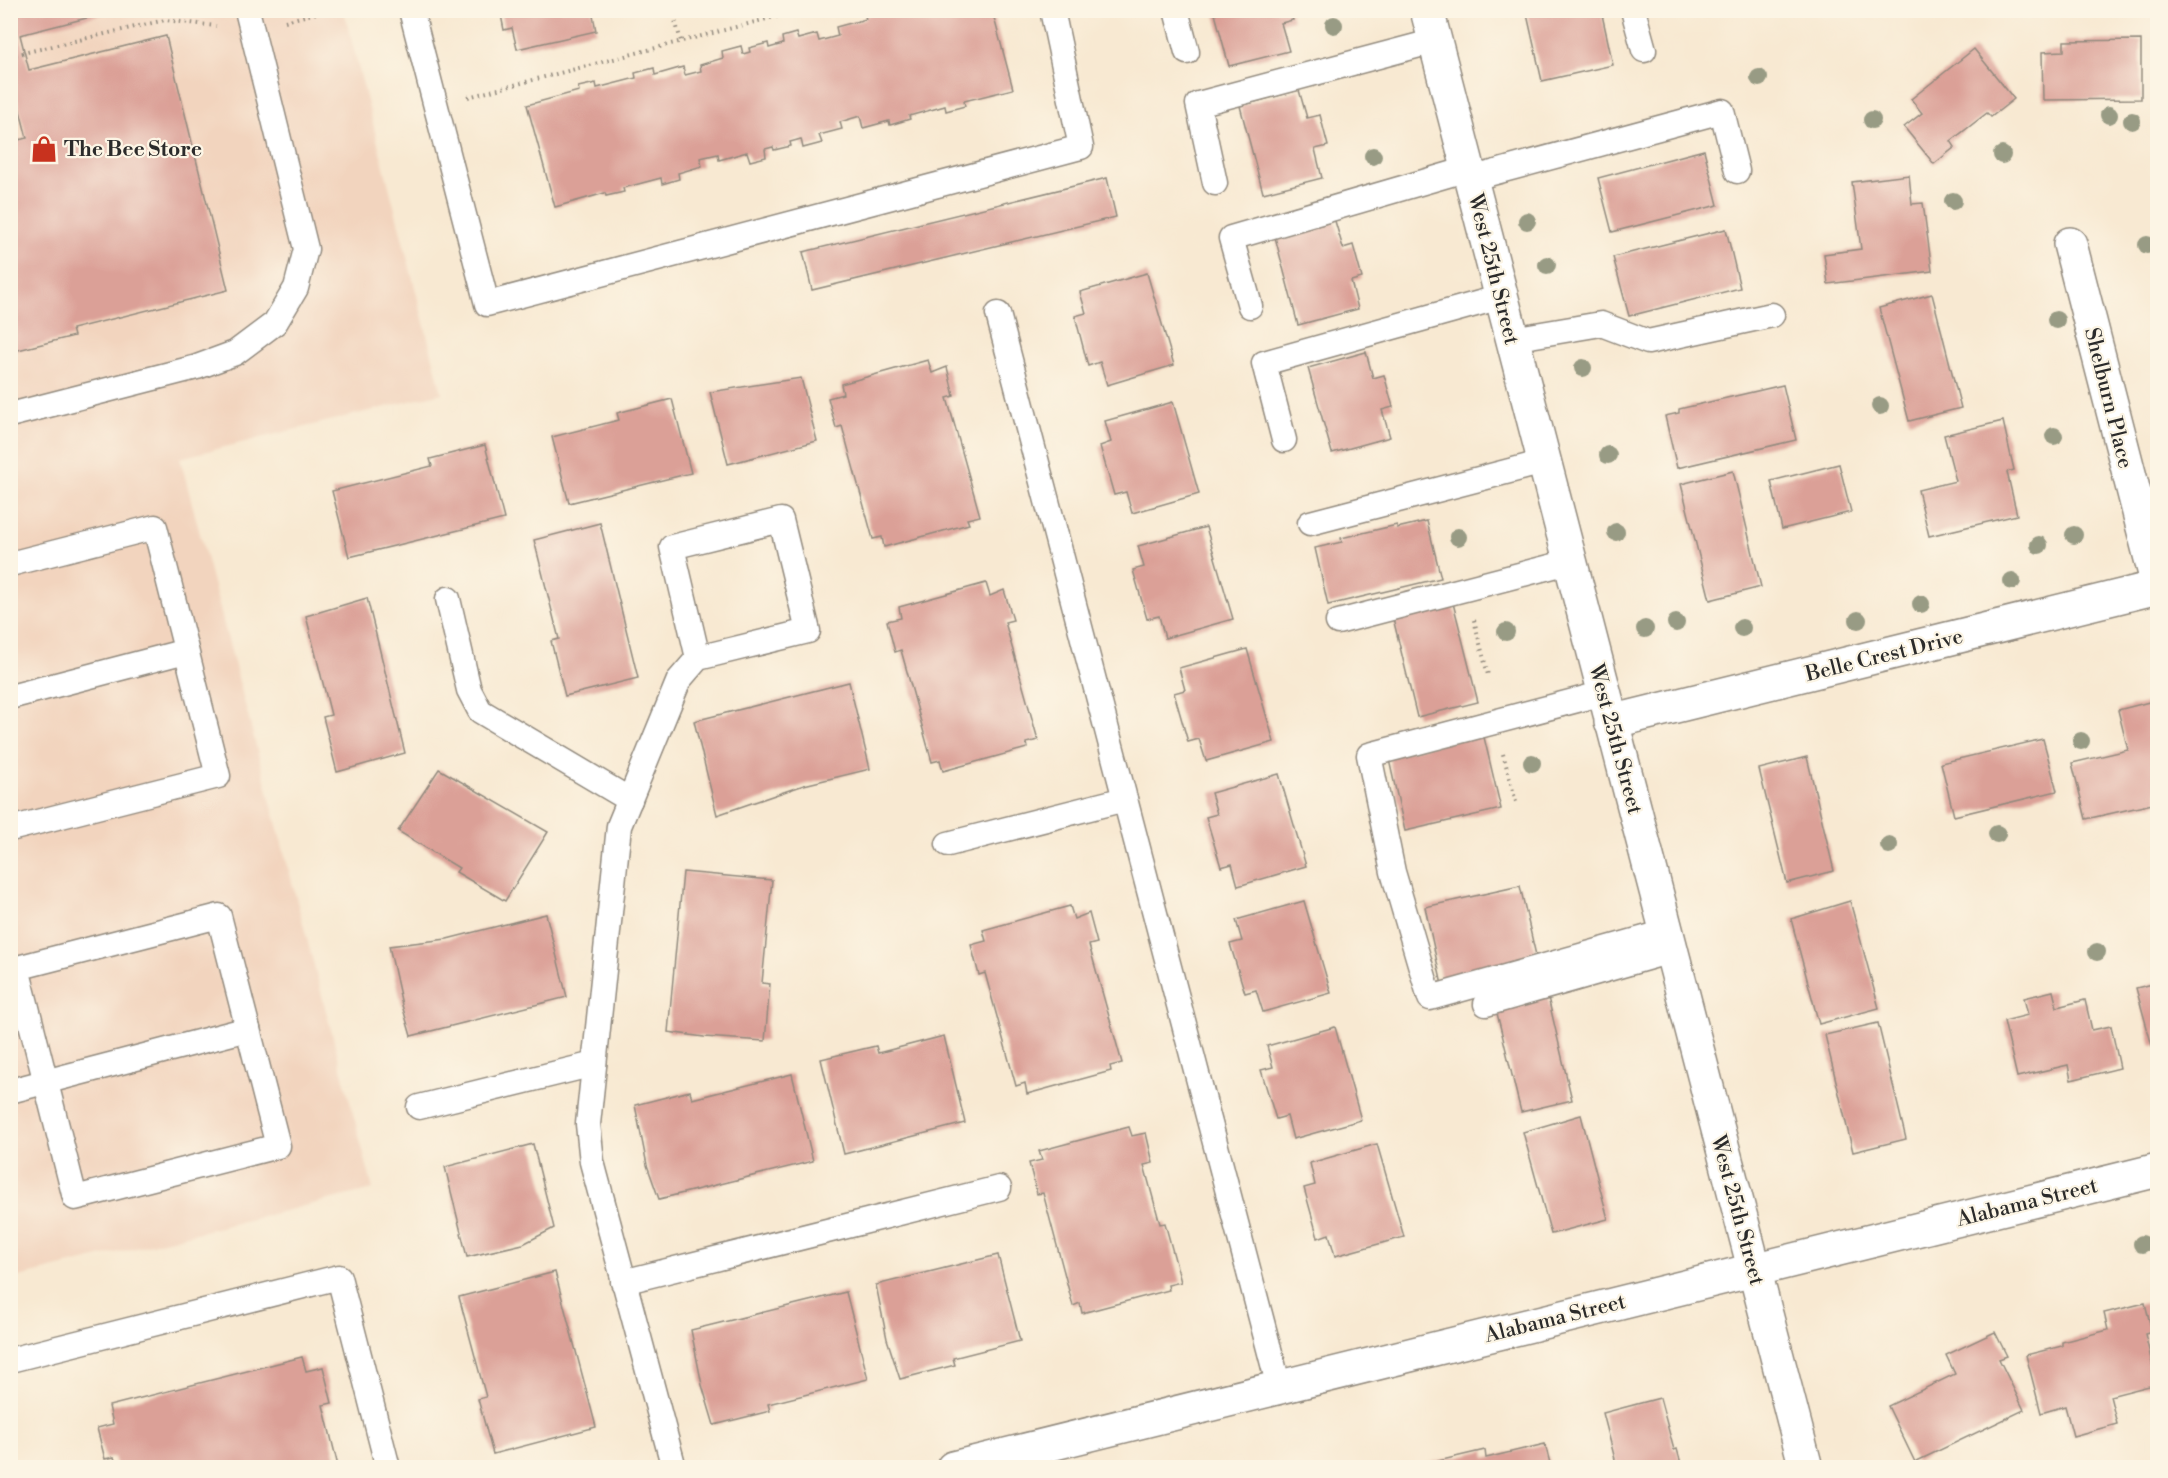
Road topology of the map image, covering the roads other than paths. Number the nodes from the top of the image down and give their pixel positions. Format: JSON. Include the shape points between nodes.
{"nodes":[{"id":1,"x":411,"y":10,"type":"edge"},
{"id":2,"x":1052,"y":10,"type":"edge"},
{"id":3,"x":1176,"y":10,"type":"edge"},
{"id":4,"x":1633,"y":10,"type":"edge"},
{"id":5,"x":250,"y":20,"type":"edge"},
{"id":6,"x":1431,"y":26,"type":"edge"},
{"id":7,"x":1644,"y":50,"type":"dead end"},
{"id":8,"x":1187,"y":52,"type":"dead end"},
{"id":9,"x":1737,"y":171,"type":"dead end"},
{"id":10,"x":1469,"y":174,"type":"junction"},
{"id":11,"x":1215,"y":183,"type":"dead end"},
{"id":12,"x":2070,"y":244,"type":"dead end"},
{"id":13,"x":1501,"y":297,"type":"junction"},
{"id":14,"x":1250,"y":306,"type":"dead end"},
{"id":15,"x":998,"y":314,"type":"dead end"},
{"id":16,"x":1772,"y":315,"type":"dead end"},
{"id":17,"x":1512,"y":339,"type":"junction"},
{"id":18,"x":10,"y":415,"type":"edge"},
{"id":19,"x":1284,"y":440,"type":"dead end"},
{"id":20,"x":1544,"y":462,"type":"junction"},
{"id":21,"x":1310,"y":523,"type":"dead end"},
{"id":22,"x":1569,"y":562,"type":"junction"},
{"id":23,"x":10,"y":564,"type":"edge"},
{"id":24,"x":2157,"y":586,"type":"edge"},
{"id":25,"x":448,"y":599,"type":"dead end"},
{"id":26,"x":1338,"y":622,"type":"dead end"},
{"id":27,"x":186,"y":651,"type":"junction"},
{"id":28,"x":699,"y":658,"type":"junction"},
{"id":29,"x":10,"y":697,"type":"edge"},
{"id":30,"x":1607,"y":708,"type":"junction"},
{"id":31,"x":1125,"y":799,"type":"junction"},
{"id":32,"x":630,"y":800,"type":"junction"},
{"id":33,"x":10,"y":829,"type":"edge"},
{"id":34,"x":948,"y":844,"type":"dead end"},
{"id":35,"x":1668,"y":942,"type":"junction"},
{"id":36,"x":1486,"y":1004,"type":"dead end"},
{"id":37,"x":248,"y":1029,"type":"junction"},
{"id":38,"x":594,"y":1064,"type":"junction"},
{"id":39,"x":46,"y":1082,"type":"junction"},
{"id":40,"x":10,"y":1091,"type":"edge"},
{"id":41,"x":419,"y":1107,"type":"dead end"},
{"id":42,"x":2157,"y":1170,"type":"edge"},
{"id":43,"x":999,"y":1188,"type":"dead end"},
{"id":44,"x":1754,"y":1270,"type":"junction"},
{"id":45,"x":623,"y":1282,"type":"junction"},
{"id":46,"x":10,"y":1360,"type":"edge"},
{"id":47,"x":1280,"y":1387,"type":"junction"},
{"id":48,"x":388,"y":1467,"type":"edge"},
{"id":49,"x":674,"y":1467,"type":"edge"},
{"id":50,"x":953,"y":1467,"type":"edge"},
{"id":51,"x":1806,"y":1467,"type":"edge"}],
"edges":[{"from":1,"to":2,"type":"lane","via":[[487,304],[1081,147]]},
{"from":3,"to":8,"type":"lane"},
{"from":4,"to":7,"type":"lane"},
{"from":5,"to":18,"type":"lane","via":[[306,249],[296,288],[275,323],[235,353],[197,367]]},
{"from":6,"to":10,"type":"street","name":"West 25th Street"},
{"from":6,"to":11,"type":"lane","via":[[1198,104]]},
{"from":9,"to":10,"type":"lane","via":[[1722,111]]},
{"from":10,"to":13,"type":"street","name":"West 25th Street"},
{"from":10,"to":14,"type":"lane","via":[[1231,238]]},
{"from":12,"to":24,"type":"street","name":"Shelburn Place"},
{"from":13,"to":17,"type":"street","name":"West 25th Street"},
{"from":13,"to":19,"type":"lane","via":[[1264,363]]},
{"from":15,"to":31,"type":"lane"},
{"from":16,"to":17,"type":"lane","via":[[1648,342],[1601,324]]},
{"from":17,"to":20,"type":"street","name":"West 25th Street"},
{"from":20,"to":21,"type":"lane"},
{"from":20,"to":22,"type":"street","name":"West 25th Street"},
{"from":22,"to":26,"type":"lane"},
{"from":22,"to":30,"type":"street","name":"West 25th Street"},
{"from":23,"to":27,"type":"lane","via":[[155,527]]},
{"from":24,"to":30,"type":"street","name":"Belle Crest Drive"},
{"from":25,"to":32,"type":"lane","via":[[469,690],[480,711]]},
{"from":27,"to":29,"type":"lane"},
{"from":27,"to":33,"type":"lane","via":[[218,776]]},
{"from":28,"to":28,"type":"lane","via":[[672,547],[781,520],[808,632]]},
{"from":28,"to":32,"type":"lane","via":[[679,680]]},
{"from":30,"to":35,"type":"street","name":"West 25th Street"},
{"from":30,"to":35,"type":"lane","via":[[1369,755],[1393,872],[1430,998],[1597,950]]},
{"from":31,"to":34,"type":"lane"},
{"from":31,"to":47,"type":"lane"},
{"from":32,"to":38,"type":"lane","via":[[619,826]]},
{"from":35,"to":36,"type":"lane"},
{"from":35,"to":44,"type":"street","name":"West 25th Street"},
{"from":37,"to":39,"type":"lane"},
{"from":37,"to":39,"type":"lane","via":[[219,916],[17,968]]},
{"from":37,"to":39,"type":"lane","via":[[278,1146],[75,1198]]},
{"from":38,"to":41,"type":"lane"},
{"from":38,"to":45,"type":"lane","via":[[588,1124],[592,1162]]},
{"from":39,"to":40,"type":"lane"},
{"from":42,"to":44,"type":"street","name":"Alabama Street"},
{"from":43,"to":45,"type":"lane"},
{"from":44,"to":47,"type":"street","name":"Alabama Street"},
{"from":44,"to":51,"type":"street","name":"West 25th Street"},
{"from":45,"to":49,"type":"lane"},
{"from":46,"to":48,"type":"lane","via":[[339,1276]]},
{"from":47,"to":50,"type":"street","name":"Alabama Street"}]}
